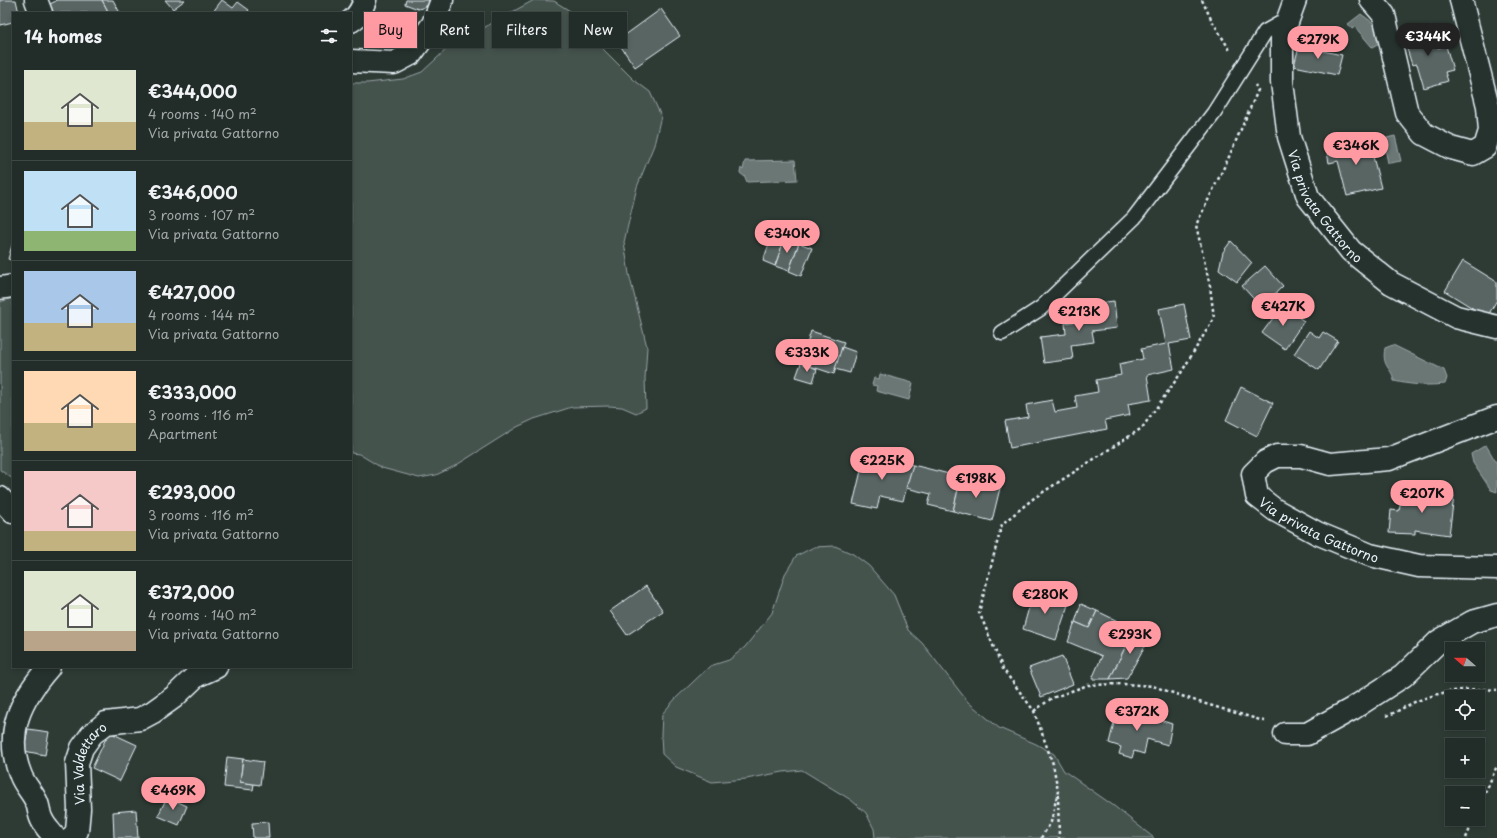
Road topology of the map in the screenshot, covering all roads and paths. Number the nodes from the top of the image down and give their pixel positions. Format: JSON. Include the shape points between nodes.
{"nodes":[{"id":1,"x":36,"y":0,"type":"edge"},
{"id":2,"x":366,"y":0,"type":"edge"},
{"id":3,"x":442,"y":0,"type":"edge"},
{"id":4,"x":1202,"y":0,"type":"edge"},
{"id":5,"x":1371,"y":0,"type":"edge"},
{"id":6,"x":1461,"y":0,"type":"edge"},
{"id":7,"x":1292,"y":9,"type":"edge"},
{"id":8,"x":41,"y":12,"type":"edge"},
{"id":9,"x":352,"y":20,"type":"edge"},
{"id":10,"x":352,"y":61,"type":"edge"},
{"id":11,"x":1241,"y":68,"type":"junction"},
{"id":12,"x":12,"y":286,"type":"edge"},
{"id":13,"x":0,"y":288,"type":"edge"},
{"id":14,"x":1497,"y":327,"type":"edge"},
{"id":15,"x":1002,"y":333,"type":"dead end"},
{"id":16,"x":1497,"y":417,"type":"edge"},
{"id":17,"x":0,"y":498,"type":"edge"},
{"id":18,"x":12,"y":511,"type":"edge"},
{"id":19,"x":1497,"y":568,"type":"edge"},
{"id":20,"x":1497,"y":615,"type":"edge"},
{"id":21,"x":48,"y":668,"type":"edge"},
{"id":22,"x":214,"y":668,"type":"edge"},
{"id":23,"x":1497,"y":690,"type":"edge"},
{"id":24,"x":1034,"y":711,"type":"junction"},
{"id":25,"x":1384,"y":717,"type":"dead end"},
{"id":26,"x":1278,"y":729,"type":"joint"},
{"id":27,"x":1497,"y":766,"type":"edge"},
{"id":28,"x":1058,"y":791,"type":"junction"},
{"id":29,"x":1485,"y":794,"type":"edge"},
{"id":30,"x":1471,"y":826,"type":"edge"},
{"id":31,"x":55,"y":838,"type":"edge"},
{"id":32,"x":72,"y":838,"type":"edge"},
{"id":33,"x":1041,"y":838,"type":"edge"},
{"id":34,"x":1059,"y":838,"type":"edge"},
{"id":35,"x":1466,"y":838,"type":"edge"}],
"edges":[{"from":1,"to":8,"type":"street"},
{"from":2,"to":9,"type":"street"},
{"from":3,"to":10,"type":"street","via":[[433,24],[411,54],[394,63]]},
{"from":4,"to":11,"type":"path"},
{"from":5,"to":6,"type":"street","via":[[1384,15],[1407,113],[1424,134],[1451,148],[1473,154],[1485,148],[1490,131],[1488,106]]},
{"from":7,"to":11,"type":"lane","via":[[1265,32]]},
{"from":7,"to":14,"type":"street","name":"Via privata Gattorno","via":[[1282,36],[1282,82],[1289,137],[1308,197],[1351,251],[1391,283],[1456,317]]},
{"from":11,"to":15,"type":"lane","via":[[1214,113],[1134,218],[1041,308]]},
{"from":11,"to":24,"type":"path","via":[[1258,90],[1196,225],[1210,286],[1214,318],[1181,373],[1142,428],[1034,498],[1002,524],[979,612],[1003,669]]},
{"from":12,"to":13,"type":"street"},
{"from":16,"to":19,"type":"street","name":"Via privata Gattorno","via":[[1389,459],[1330,464],[1301,456],[1277,456],[1265,462],[1253,474],[1258,496],[1275,510],[1317,533],[1370,555],[1419,566]]},
{"from":17,"to":18,"type":"street"},
{"from":20,"to":26,"type":"street","via":[[1472,622],[1439,641],[1403,676],[1308,734]]},
{"from":21,"to":31,"type":"street","via":[[24,702],[14,726],[14,751],[22,778],[38,804],[42,820]]},
{"from":22,"to":32,"type":"street","name":"Via Valdettaro","via":[[196,676],[153,712],[140,719],[106,723],[92,734],[82,748],[77,763],[79,809],[77,831]]},
{"from":23,"to":25,"type":"path","via":[[1455,690],[1420,700]]},
{"from":24,"to":26,"type":"path","via":[[1052,698],[1088,685],[1153,686]]},
{"from":24,"to":28,"type":"path","via":[[1053,764]]},
{"from":27,"to":29,"type":"path"},
{"from":28,"to":33,"type":"path","via":[[1051,822]]},
{"from":28,"to":34,"type":"path"},
{"from":30,"to":35,"type":"path"}]}
